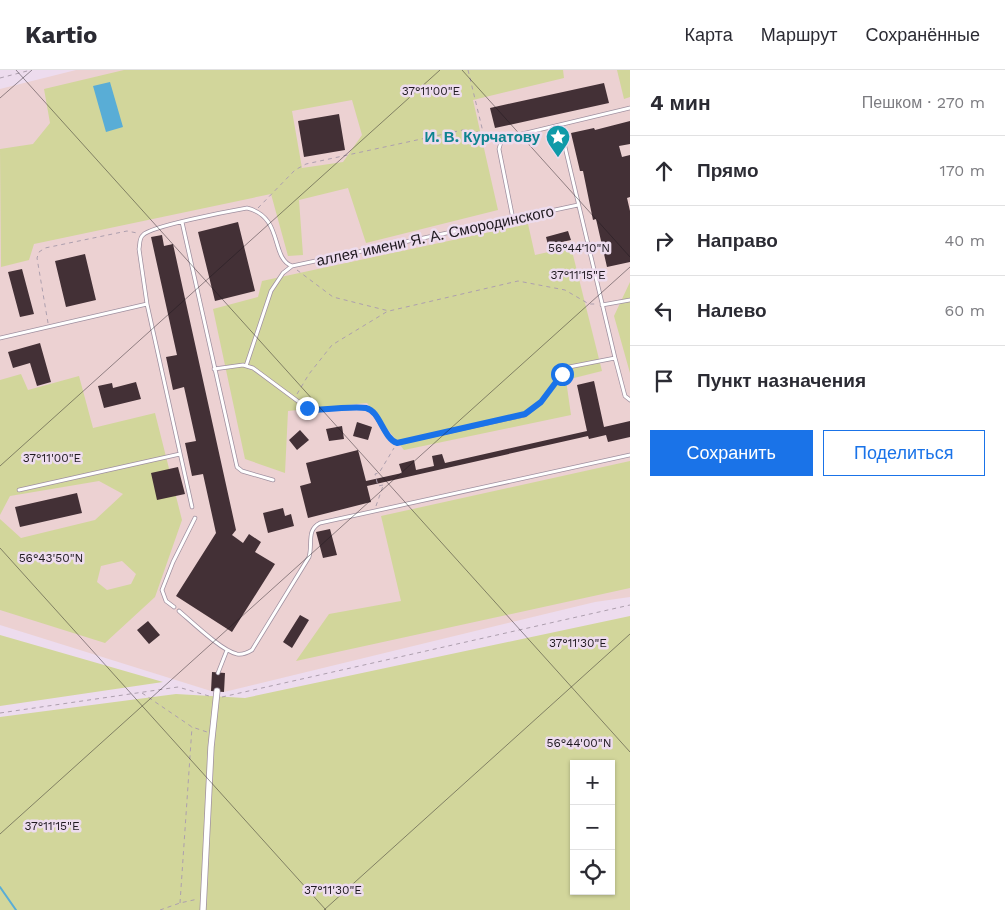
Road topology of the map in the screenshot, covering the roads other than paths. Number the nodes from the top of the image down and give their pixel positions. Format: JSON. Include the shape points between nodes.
{"nodes":[{"id":1,"x":630,"y":108,"type":"edge"},
{"id":2,"x":560,"y":126,"type":"junction"},
{"id":3,"x":578,"y":205,"type":"junction"},
{"id":4,"x":513,"y":219,"type":"junction"},
{"id":5,"x":182,"y":222,"type":"junction"},
{"id":6,"x":292,"y":266,"type":"junction"},
{"id":7,"x":630,"y":300,"type":"edge"},
{"id":8,"x":147,"y":304,"type":"junction"},
{"id":9,"x":602,"y":305,"type":"junction"},
{"id":10,"x":0,"y":338,"type":"edge"},
{"id":11,"x":615,"y":358,"type":"junction"},
{"id":12,"x":246,"y":366,"type":"junction"},
{"id":13,"x":214,"y":369,"type":"junction"},
{"id":14,"x":630,"y":400,"type":"edge"},
{"id":15,"x":180,"y":454,"type":"junction"},
{"id":16,"x":630,"y":455,"type":"edge"},
{"id":17,"x":273,"y":480,"type":"dead end"},
{"id":18,"x":19,"y":490,"type":"dead end"},
{"id":19,"x":192,"y":507,"type":"dead end"},
{"id":20,"x":195,"y":518,"type":"dead end"},
{"id":21,"x":174,"y":607,"type":"dead end"},
{"id":22,"x":179,"y":611,"type":"dead end"},
{"id":23,"x":227,"y":650,"type":"junction"},
{"id":24,"x":218,"y":673,"type":"dead end"},
{"id":25,"x":217,"y":695,"type":"road end"},
{"id":26,"x":203,"y":910,"type":"edge"}],
"edges":[{"from":1,"to":2,"type":"lane"},
{"from":2,"to":3,"type":"lane"},
{"from":2,"to":4,"type":"lane","via":[[505,138],[501,142],[499,149]]},
{"from":3,"to":4,"type":"lane","name":"аллея имени Я. А. Смородинского"},
{"from":3,"to":9,"type":"lane"},
{"from":4,"to":6,"type":"lane","name":"аллея имени Я. А. Смородинского"},
{"from":5,"to":6,"type":"lane","via":[[248,208],[256,210],[273,228],[282,260]]},
{"from":5,"to":8,"type":"lane","via":[[143,234],[140,240]]},
{"from":5,"to":13,"type":"lane"},
{"from":6,"to":12,"type":"lane","via":[[272,291]]},
{"from":7,"to":9,"type":"lane"},
{"from":8,"to":10,"type":"lane"},
{"from":8,"to":15,"type":"lane"},
{"from":9,"to":11,"type":"lane"},
{"from":11,"to":12,"type":"lane","via":[[570,367],[541,402],[525,414],[397,443],[390,439],[366,408],[307,408],[259,371]]},
{"from":11,"to":14,"type":"lane","via":[[625,396]]},
{"from":12,"to":13,"type":"lane"},
{"from":13,"to":17,"type":"lane","via":[[237,467]]},
{"from":15,"to":18,"type":"lane"},
{"from":15,"to":19,"type":"lane"},
{"from":16,"to":23,"type":"lane","via":[[320,523],[314,526],[310,536],[309,556],[252,650],[244,654]]},
{"from":20,"to":21,"type":"lane","via":[[162,590],[166,601]]},
{"from":22,"to":23,"type":"lane"},
{"from":23,"to":24,"type":"lane"},
{"from":25,"to":26,"type":"street"}]}
